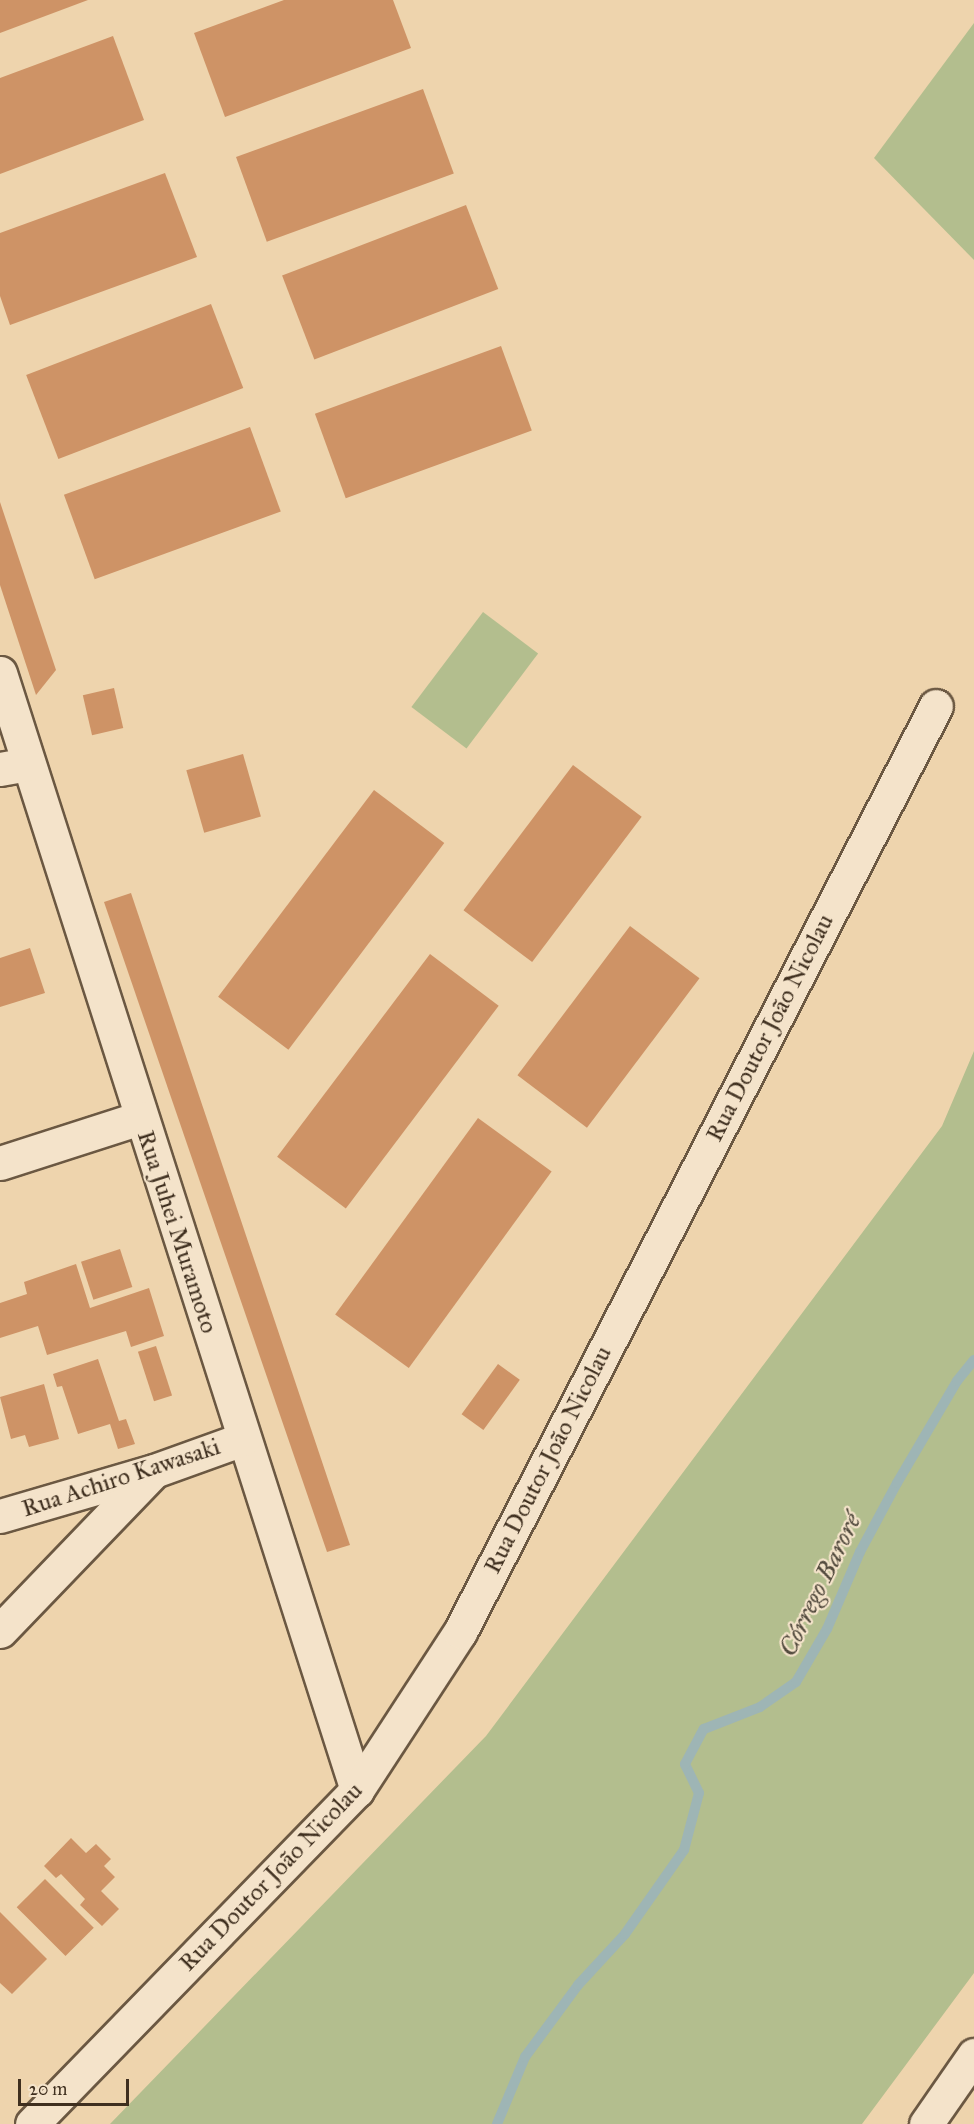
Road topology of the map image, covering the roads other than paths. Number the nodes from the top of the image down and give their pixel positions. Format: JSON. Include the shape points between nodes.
{"nodes":[{"id":1,"x":0,"y":673,"type":"edge"},
{"id":2,"x":936,"y":706,"type":"dead end"},
{"id":3,"x":13,"y":766,"type":"edge"},
{"id":4,"x":140,"y":1118,"type":"junction"},
{"id":5,"x":0,"y":1163,"type":"edge"},
{"id":6,"x":243,"y":1439,"type":"junction"},
{"id":7,"x":154,"y":1471,"type":"junction"},
{"id":8,"x":0,"y":1516,"type":"edge"},
{"id":9,"x":0,"y":1631,"type":"edge"},
{"id":10,"x":357,"y":1790,"type":"junction"},
{"id":11,"x":974,"y":2055,"type":"edge"},
{"id":12,"x":32,"y":2124,"type":"edge"},
{"id":13,"x":926,"y":2124,"type":"edge"}],
"edges":[{"from":1,"to":3,"type":"street","name":"Rua Juhei Muramoto"},
{"from":2,"to":10,"type":"street","name":"Rua Doutor João Nicolau","via":[[459,1632]]},
{"from":3,"to":4,"type":"street","name":"Rua Juhei Muramoto"},
{"from":4,"to":5,"type":"street"},
{"from":4,"to":6,"type":"street","name":"Rua Juhei Muramoto"},
{"from":6,"to":7,"type":"street","name":"Rua Achiro Kawasaki"},
{"from":6,"to":10,"type":"street","name":"Rua Juhei Muramoto"},
{"from":7,"to":8,"type":"street","name":"Rua Achiro Kawasaki"},
{"from":7,"to":9,"type":"street"},
{"from":10,"to":12,"type":"street","name":"Rua Doutor João Nicolau"},
{"from":11,"to":13,"type":"street"}]}
